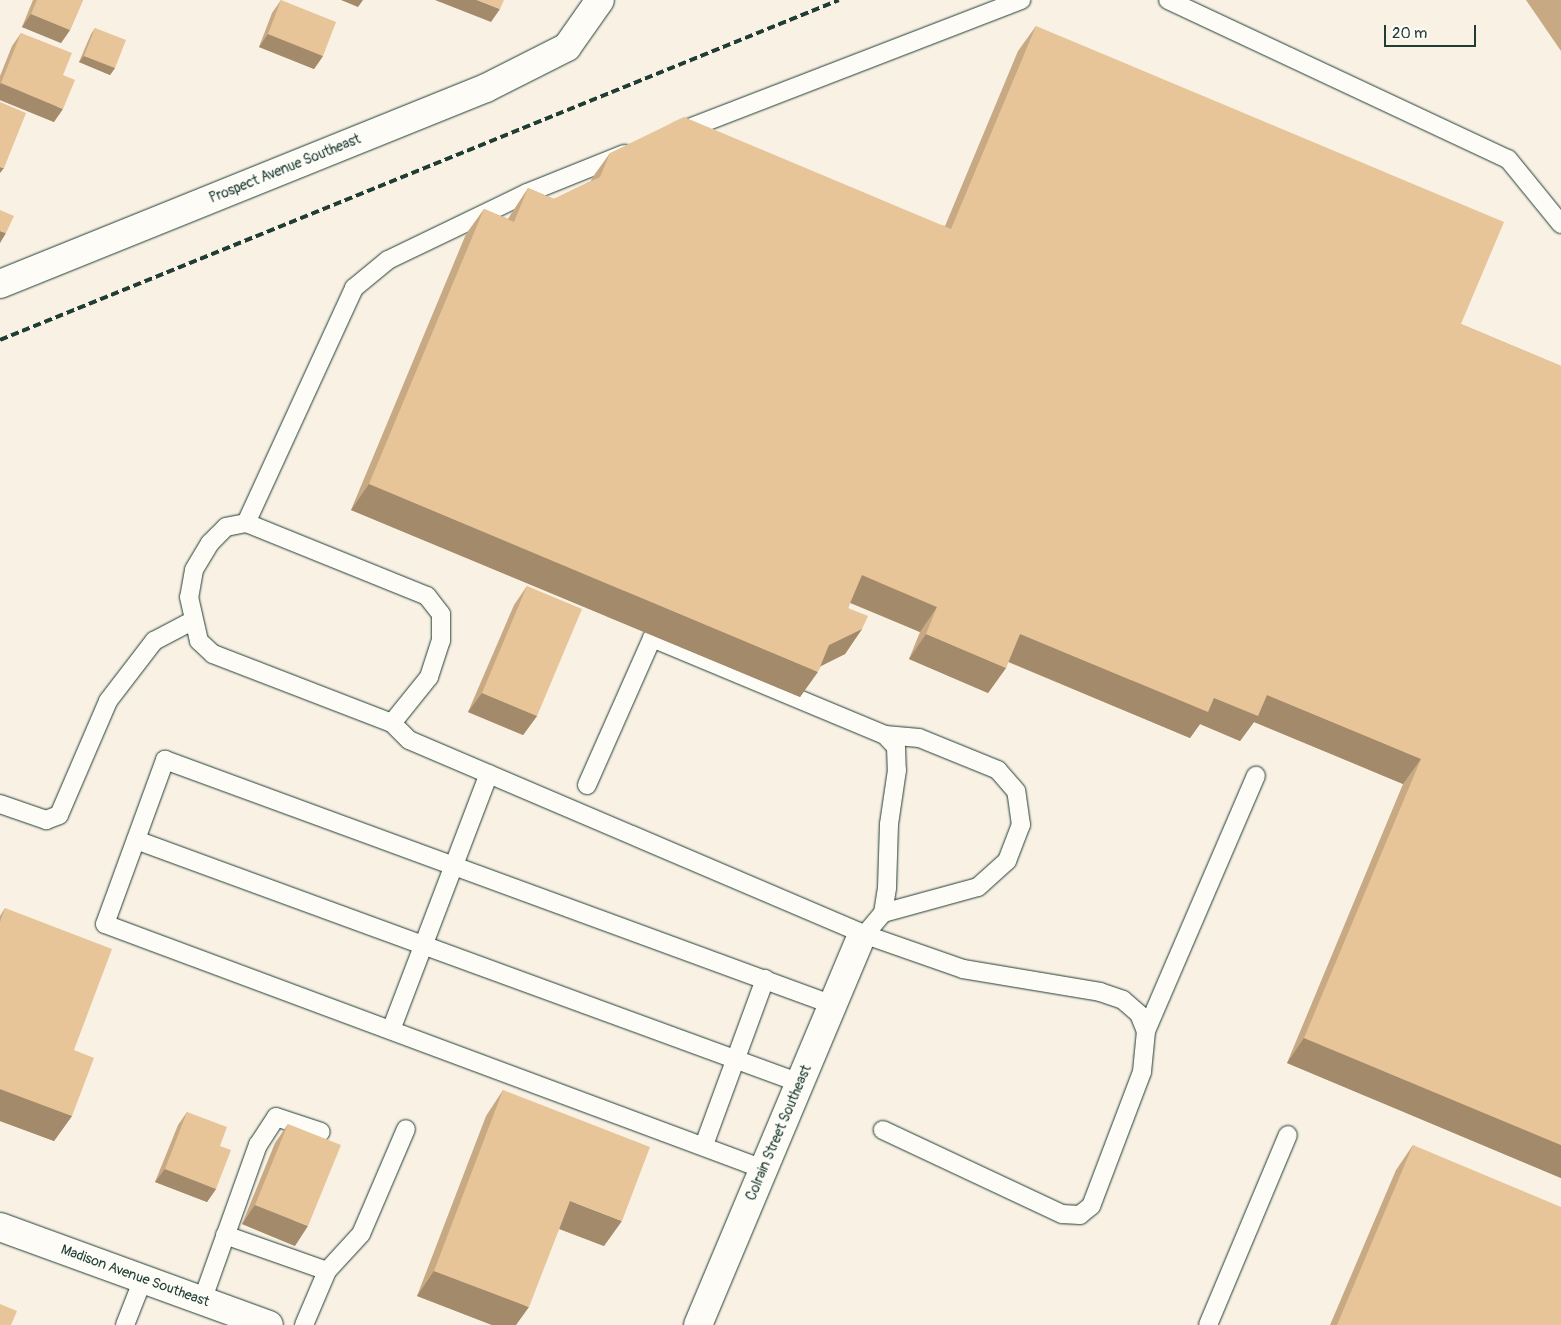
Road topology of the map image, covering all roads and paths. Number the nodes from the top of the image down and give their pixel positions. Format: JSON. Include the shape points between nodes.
{"nodes":[{"id":1,"x":600,"y":0,"type":"edge"},
{"id":2,"x":1021,"y":0,"type":"edge"},
{"id":3,"x":1168,"y":0,"type":"edge"},
{"id":4,"x":666,"y":137,"type":"edge"},
{"id":5,"x":638,"y":148,"type":"edge"},
{"id":6,"x":1561,"y":224,"type":"edge"},
{"id":7,"x":0,"y":284,"type":"edge"},
{"id":8,"x":246,"y":524,"type":"junction"},
{"id":9,"x":192,"y":621,"type":"junction"},
{"id":10,"x":392,"y":724,"type":"junction"},
{"id":11,"x":885,"y":736,"type":"junction"},
{"id":12,"x":489,"y":774,"type":"junction"},
{"id":13,"x":1256,"y":776,"type":"dead end"},
{"id":14,"x":587,"y":785,"type":"dead end"},
{"id":15,"x":0,"y":804,"type":"edge"},
{"id":16,"x":136,"y":840,"type":"junction"},
{"id":17,"x":453,"y":868,"type":"junction"},
{"id":18,"x":883,"y":913,"type":"junction"},
{"id":19,"x":863,"y":937,"type":"junction"},
{"id":20,"x":424,"y":945,"type":"junction"},
{"id":21,"x":765,"y":979,"type":"junction"},
{"id":22,"x":833,"y":1005,"type":"junction"},
{"id":23,"x":392,"y":1030,"type":"junction"},
{"id":24,"x":1146,"y":1031,"type":"junction"},
{"id":25,"x":736,"y":1059,"type":"junction"},
{"id":26,"x":800,"y":1083,"type":"junction"},
{"id":27,"x":406,"y":1129,"type":"dead end"},
{"id":28,"x":883,"y":1130,"type":"dead end"},
{"id":29,"x":321,"y":1132,"type":"dead end"},
{"id":30,"x":1288,"y":1136,"type":"dead end"},
{"id":31,"x":704,"y":1145,"type":"junction"},
{"id":32,"x":763,"y":1169,"type":"junction"},
{"id":33,"x":0,"y":1227,"type":"edge"},
{"id":34,"x":225,"y":1235,"type":"junction"},
{"id":35,"x":327,"y":1271,"type":"junction"},
{"id":36,"x":143,"y":1279,"type":"junction"},
{"id":37,"x":202,"y":1300,"type":"junction"},
{"id":38,"x":125,"y":1325,"type":"edge"},
{"id":39,"x":269,"y":1325,"type":"edge"},
{"id":40,"x":304,"y":1325,"type":"edge"},
{"id":41,"x":698,"y":1325,"type":"edge"},
{"id":42,"x":1208,"y":1325,"type":"edge"}],
"edges":[{"from":1,"to":7,"type":"street","name":"Prospect Avenue Southeast","via":[[567,47],[486,88]]},
{"from":2,"to":4,"type":"lane","via":[[952,23]]},
{"from":3,"to":6,"type":"lane","via":[[1508,159]]},
{"from":5,"to":8,"type":"lane","via":[[527,193],[397,256],[354,288]]},
{"from":8,"to":9,"type":"lane","via":[[226,527],[198,564],[189,597]]},
{"from":8,"to":10,"type":"lane","via":[[428,596],[436,608],[441,642],[429,677]]},
{"from":9,"to":10,"type":"lane","via":[[199,641],[213,654]]},
{"from":9,"to":15,"type":"lane","via":[[154,641],[113,694],[59,815],[46,820]]},
{"from":10,"to":12,"type":"lane","via":[[409,740]]},
{"from":11,"to":14,"type":"lane","via":[[652,638]]},
{"from":11,"to":18,"type":"lane","via":[[896,746],[897,770]]},
{"from":11,"to":18,"type":"lane","via":[[919,738],[998,770],[1016,790],[1021,825],[1007,861],[978,887]]},
{"from":12,"to":17,"type":"lane"},
{"from":12,"to":19,"type":"lane"},
{"from":13,"to":24,"type":"lane"},
{"from":16,"to":17,"type":"lane","via":[[165,760]]},
{"from":16,"to":20,"type":"lane"},
{"from":16,"to":23,"type":"lane","via":[[105,924]]},
{"from":17,"to":20,"type":"lane"},
{"from":17,"to":21,"type":"lane"},
{"from":18,"to":19,"type":"lane"},
{"from":19,"to":22,"type":"street","name":"Colrain Street Southeast"},
{"from":19,"to":24,"type":"lane","via":[[963,969],[1100,992],[1123,1000],[1140,1014]]},
{"from":20,"to":23,"type":"lane"},
{"from":20,"to":25,"type":"lane"},
{"from":21,"to":22,"type":"lane"},
{"from":21,"to":25,"type":"lane"},
{"from":22,"to":26,"type":"street","name":"Colrain Street Southeast"},
{"from":23,"to":31,"type":"lane"},
{"from":24,"to":28,"type":"lane","via":[[1142,1072],[1091,1206],[1080,1215],[1062,1214]]},
{"from":25,"to":26,"type":"lane"},
{"from":25,"to":31,"type":"lane"},
{"from":26,"to":32,"type":"street","name":"Colrain Street Southeast"},
{"from":27,"to":35,"type":"lane","via":[[361,1234]]},
{"from":29,"to":34,"type":"lane","via":[[276,1116],[258,1144]]},
{"from":30,"to":42,"type":"lane"},
{"from":31,"to":32,"type":"lane"},
{"from":32,"to":41,"type":"street","name":"Colrain Street Southeast"},
{"from":33,"to":36,"type":"street","name":"Madison Avenue Southeast"},
{"from":34,"to":35,"type":"lane"},
{"from":34,"to":37,"type":"lane"},
{"from":35,"to":40,"type":"lane"},
{"from":36,"to":37,"type":"street","name":"Madison Avenue Southeast"},
{"from":36,"to":38,"type":"lane"},
{"from":37,"to":39,"type":"street","name":"Madison Avenue Southeast"}]}
